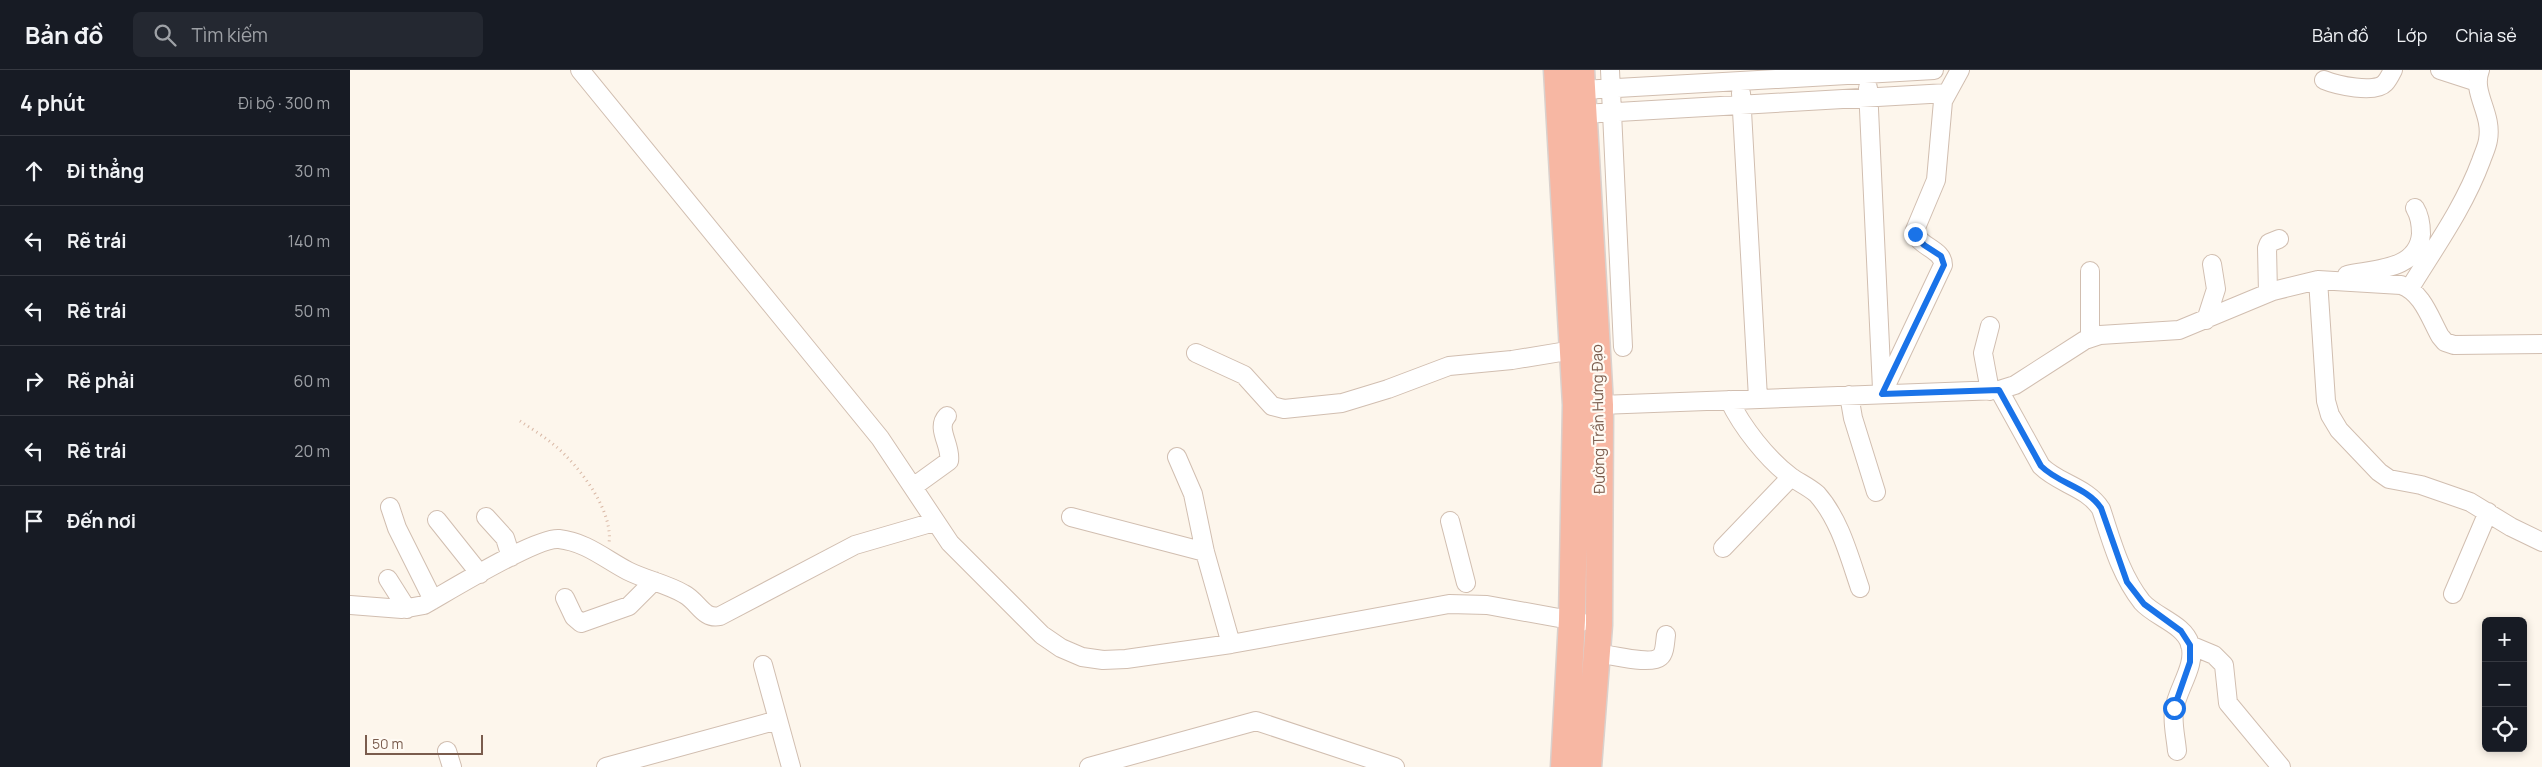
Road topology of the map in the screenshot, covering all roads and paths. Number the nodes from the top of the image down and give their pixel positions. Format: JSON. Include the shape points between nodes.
{"nodes":[{"id":1,"x":580,"y":70,"type":"edge"},
{"id":2,"x":1557,"y":70,"type":"edge"},
{"id":3,"x":1610,"y":70,"type":"edge"},
{"id":4,"x":1934,"y":70,"type":"edge"},
{"id":5,"x":1960,"y":70,"type":"edge"},
{"id":6,"x":2393,"y":70,"type":"edge"},
{"id":7,"x":2440,"y":70,"type":"edge"},
{"id":8,"x":1868,"y":72,"type":"edge"},
{"id":9,"x":1740,"y":76,"type":"edge"},
{"id":10,"x":2478,"y":76,"type":"edge"},
{"id":11,"x":2324,"y":80,"type":"dead end"},
{"id":12,"x":1611,"y":89,"type":"junction"},
{"id":13,"x":1582,"y":92,"type":"edge"},
{"id":14,"x":1947,"y":93,"type":"junction"},
{"id":15,"x":1869,"y":98,"type":"junction"},
{"id":16,"x":1742,"y":105,"type":"junction"},
{"id":17,"x":1612,"y":113,"type":"junction"},
{"id":18,"x":2416,"y":208,"type":"dead end"},
{"id":19,"x":2279,"y":239,"type":"dead end"},
{"id":20,"x":2212,"y":264,"type":"dead end"},
{"id":21,"x":2090,"y":271,"type":"dead end"},
{"id":22,"x":2324,"y":280,"type":"junction"},
{"id":23,"x":2410,"y":288,"type":"junction"},
{"id":24,"x":2268,"y":293,"type":"junction"},
{"id":25,"x":2206,"y":320,"type":"junction"},
{"id":26,"x":1990,"y":326,"type":"dead end"},
{"id":27,"x":2090,"y":338,"type":"junction"},
{"id":28,"x":2542,"y":344,"type":"edge"},
{"id":29,"x":1623,"y":347,"type":"dead end"},
{"id":30,"x":1574,"y":350,"type":"junction"},
{"id":31,"x":1196,"y":353,"type":"dead end"},
{"id":32,"x":1995,"y":391,"type":"junction"},
{"id":33,"x":1882,"y":394,"type":"junction"},
{"id":34,"x":1849,"y":395,"type":"junction"},
{"id":35,"x":1758,"y":398,"type":"junction"},
{"id":36,"x":1729,"y":400,"type":"junction"},
{"id":37,"x":1600,"y":405,"type":"junction"},
{"id":38,"x":947,"y":416,"type":"dead end"},
{"id":39,"x":520,"y":421,"type":"dead end"},
{"id":40,"x":1177,"y":457,"type":"dead end"},
{"id":41,"x":1791,"y":477,"type":"junction"},
{"id":42,"x":912,"y":487,"type":"junction"},
{"id":43,"x":1876,"y":492,"type":"dead end"},
{"id":44,"x":390,"y":507,"type":"dead end"},
{"id":45,"x":2488,"y":512,"type":"junction"},
{"id":46,"x":486,"y":517,"type":"dead end"},
{"id":47,"x":1071,"y":517,"type":"dead end"},
{"id":48,"x":437,"y":520,"type":"dead end"},
{"id":49,"x":1450,"y":521,"type":"dead end"},
{"id":50,"x":934,"y":522,"type":"junction"},
{"id":51,"x":2542,"y":542,"type":"edge"},
{"id":52,"x":1723,"y":548,"type":"dead end"},
{"id":53,"x":1206,"y":552,"type":"junction"},
{"id":54,"x":511,"y":557,"type":"junction"},
{"id":55,"x":606,"y":558,"type":"junction"},
{"id":56,"x":480,"y":574,"type":"junction"},
{"id":57,"x":388,"y":579,"type":"dead end"},
{"id":58,"x":654,"y":581,"type":"junction"},
{"id":59,"x":1860,"y":588,"type":"dead end"},
{"id":60,"x":1468,"y":593,"type":"junction"},
{"id":61,"x":2453,"y":594,"type":"dead end"},
{"id":62,"x":565,"y":598,"type":"dead end"},
{"id":63,"x":433,"y":600,"type":"junction"},
{"id":64,"x":350,"y":605,"type":"edge"},
{"id":65,"x":407,"y":609,"type":"junction"},
{"id":66,"x":1572,"y":620,"type":"junction"},
{"id":67,"x":1599,"y":625,"type":"junction"},
{"id":68,"x":1666,"y":635,"type":"dead end"},
{"id":69,"x":1231,"y":644,"type":"junction"},
{"id":70,"x":2190,"y":645,"type":"junction"},
{"id":71,"x":1597,"y":653,"type":"junction"},
{"id":72,"x":763,"y":665,"type":"dead end"},
{"id":73,"x":778,"y":720,"type":"junction"},
{"id":74,"x":2177,"y":751,"type":"dead end"},
{"id":75,"x":606,"y":767,"type":"edge"},
{"id":76,"x":791,"y":767,"type":"edge"},
{"id":77,"x":1089,"y":767,"type":"edge"},
{"id":78,"x":1395,"y":767,"type":"edge"},
{"id":79,"x":1583,"y":767,"type":"edge"},
{"id":80,"x":2281,"y":767,"type":"edge"}],
"edges":[{"from":1,"to":42,"type":"street","via":[[880,438]]},
{"from":2,"to":30,"type":"highway","name":"Đường Trần Hưng Đạo"},
{"from":3,"to":12,"type":"street"},
{"from":4,"to":8,"type":"street"},
{"from":5,"to":14,"type":"street"},
{"from":6,"to":11,"type":"street","via":[[2379,87],[2361,88]]},
{"from":7,"to":10,"type":"street"},
{"from":8,"to":9,"type":"street"},
{"from":8,"to":15,"type":"street"},
{"from":9,"to":12,"type":"street"},
{"from":9,"to":16,"type":"street"},
{"from":10,"to":23,"type":"street","via":[[2489,118],[2488,140],[2460,207]]},
{"from":12,"to":13,"type":"street"},
{"from":12,"to":17,"type":"street"},
{"from":13,"to":17,"type":"street"},
{"from":13,"to":37,"type":"highway","name":"Đường Trần Hưng Đạo"},
{"from":14,"to":15,"type":"street"},
{"from":14,"to":33,"type":"street","via":[[1940,123],[1936,180],[1915,230],[1917,238],[1941,256],[1944,265]]},
{"from":15,"to":16,"type":"street"},
{"from":15,"to":33,"type":"street"},
{"from":16,"to":17,"type":"street"},
{"from":16,"to":35,"type":"street"},
{"from":17,"to":29,"type":"street"},
{"from":18,"to":22,"type":"street","via":[[2421,232],[2412,257],[2396,265]]},
{"from":19,"to":24,"type":"street","via":[[2269,243],[2267,248]]},
{"from":20,"to":25,"type":"street","via":[[2216,289]]},
{"from":21,"to":27,"type":"street"},
{"from":22,"to":23,"type":"street"},
{"from":22,"to":24,"type":"street"},
{"from":22,"to":45,"type":"street","via":[[2326,401],[2339,430],[2389,479],[2421,485],[2470,502]]},
{"from":23,"to":28,"type":"street","via":[[2445,342],[2454,345]]},
{"from":24,"to":25,"type":"street"},
{"from":25,"to":27,"type":"street","via":[[2179,330],[2115,332]]},
{"from":26,"to":32,"type":"street","via":[[1983,353]]},
{"from":27,"to":32,"type":"street","via":[[2015,385]]},
{"from":30,"to":31,"type":"street","via":[[1449,366],[1342,403],[1284,409],[1272,406],[1244,375]]},
{"from":30,"to":66,"type":"highway","name":"Đường Trần Hưng Đạo"},
{"from":32,"to":33,"type":"street"},
{"from":32,"to":70,"type":"street","via":[[2041,466],[2049,474],[2095,500],[2101,508],[2127,582],[2144,604],[2181,631]]},
{"from":33,"to":34,"type":"street"},
{"from":34,"to":35,"type":"street"},
{"from":34,"to":43,"type":"street"},
{"from":35,"to":36,"type":"street"},
{"from":36,"to":37,"type":"street"},
{"from":36,"to":41,"type":"street","via":[[1748,432]]},
{"from":37,"to":67,"type":"highway","name":"Đường Trần Hưng Đạo"},
{"from":38,"to":42,"type":"street","via":[[943,430],[949,461]]},
{"from":39,"to":55,"type":"path","via":[[566,456],[603,507],[610,524]]},
{"from":40,"to":53,"type":"street","via":[[1193,494]]},
{"from":41,"to":52,"type":"street"},
{"from":41,"to":59,"type":"street","via":[[1810,488],[1829,510]]},
{"from":42,"to":50,"type":"street"},
{"from":44,"to":63,"type":"street"},
{"from":45,"to":51,"type":"street","via":[[2511,528]]},
{"from":45,"to":61,"type":"street"},
{"from":46,"to":54,"type":"street","via":[[505,538]]},
{"from":47,"to":53,"type":"street"},
{"from":48,"to":56,"type":"street"},
{"from":49,"to":60,"type":"street"},
{"from":50,"to":58,"type":"street","via":[[855,545],[713,618],[684,593]]},
{"from":50,"to":69,"type":"street","via":[[960,554],[1042,635],[1082,657],[1126,659]]},
{"from":53,"to":69,"type":"street"},
{"from":54,"to":55,"type":"street","via":[[538,542],[560,539],[584,546]]},
{"from":54,"to":56,"type":"street"},
{"from":55,"to":58,"type":"street"},
{"from":56,"to":63,"type":"street"},
{"from":57,"to":65,"type":"street"},
{"from":58,"to":62,"type":"street","via":[[629,606],[581,622],[574,617]]},
{"from":60,"to":66,"type":"street"},
{"from":60,"to":69,"type":"street","via":[[1450,604]]},
{"from":63,"to":65,"type":"street"},
{"from":64,"to":65,"type":"street"},
{"from":66,"to":67,"type":"street"},
{"from":66,"to":79,"type":"highway","name":"Đường Trần Hưng Đạo"},
{"from":67,"to":71,"type":"highway","name":"Đường Trần Hưng Đạo"},
{"from":68,"to":71,"type":"street","via":[[1662,656],[1658,659]]},
{"from":70,"to":74,"type":"street","via":[[2190,662],[2174,708]]},
{"from":70,"to":80,"type":"street","via":[[2214,655],[2224,664],[2228,703]]},
{"from":71,"to":79,"type":"highway","name":"Đường Trần Hưng Đạo"},
{"from":72,"to":73,"type":"street"},
{"from":73,"to":75,"type":"street"},
{"from":73,"to":76,"type":"street"},
{"from":77,"to":78,"type":"street","via":[[1256,721]]}]}
